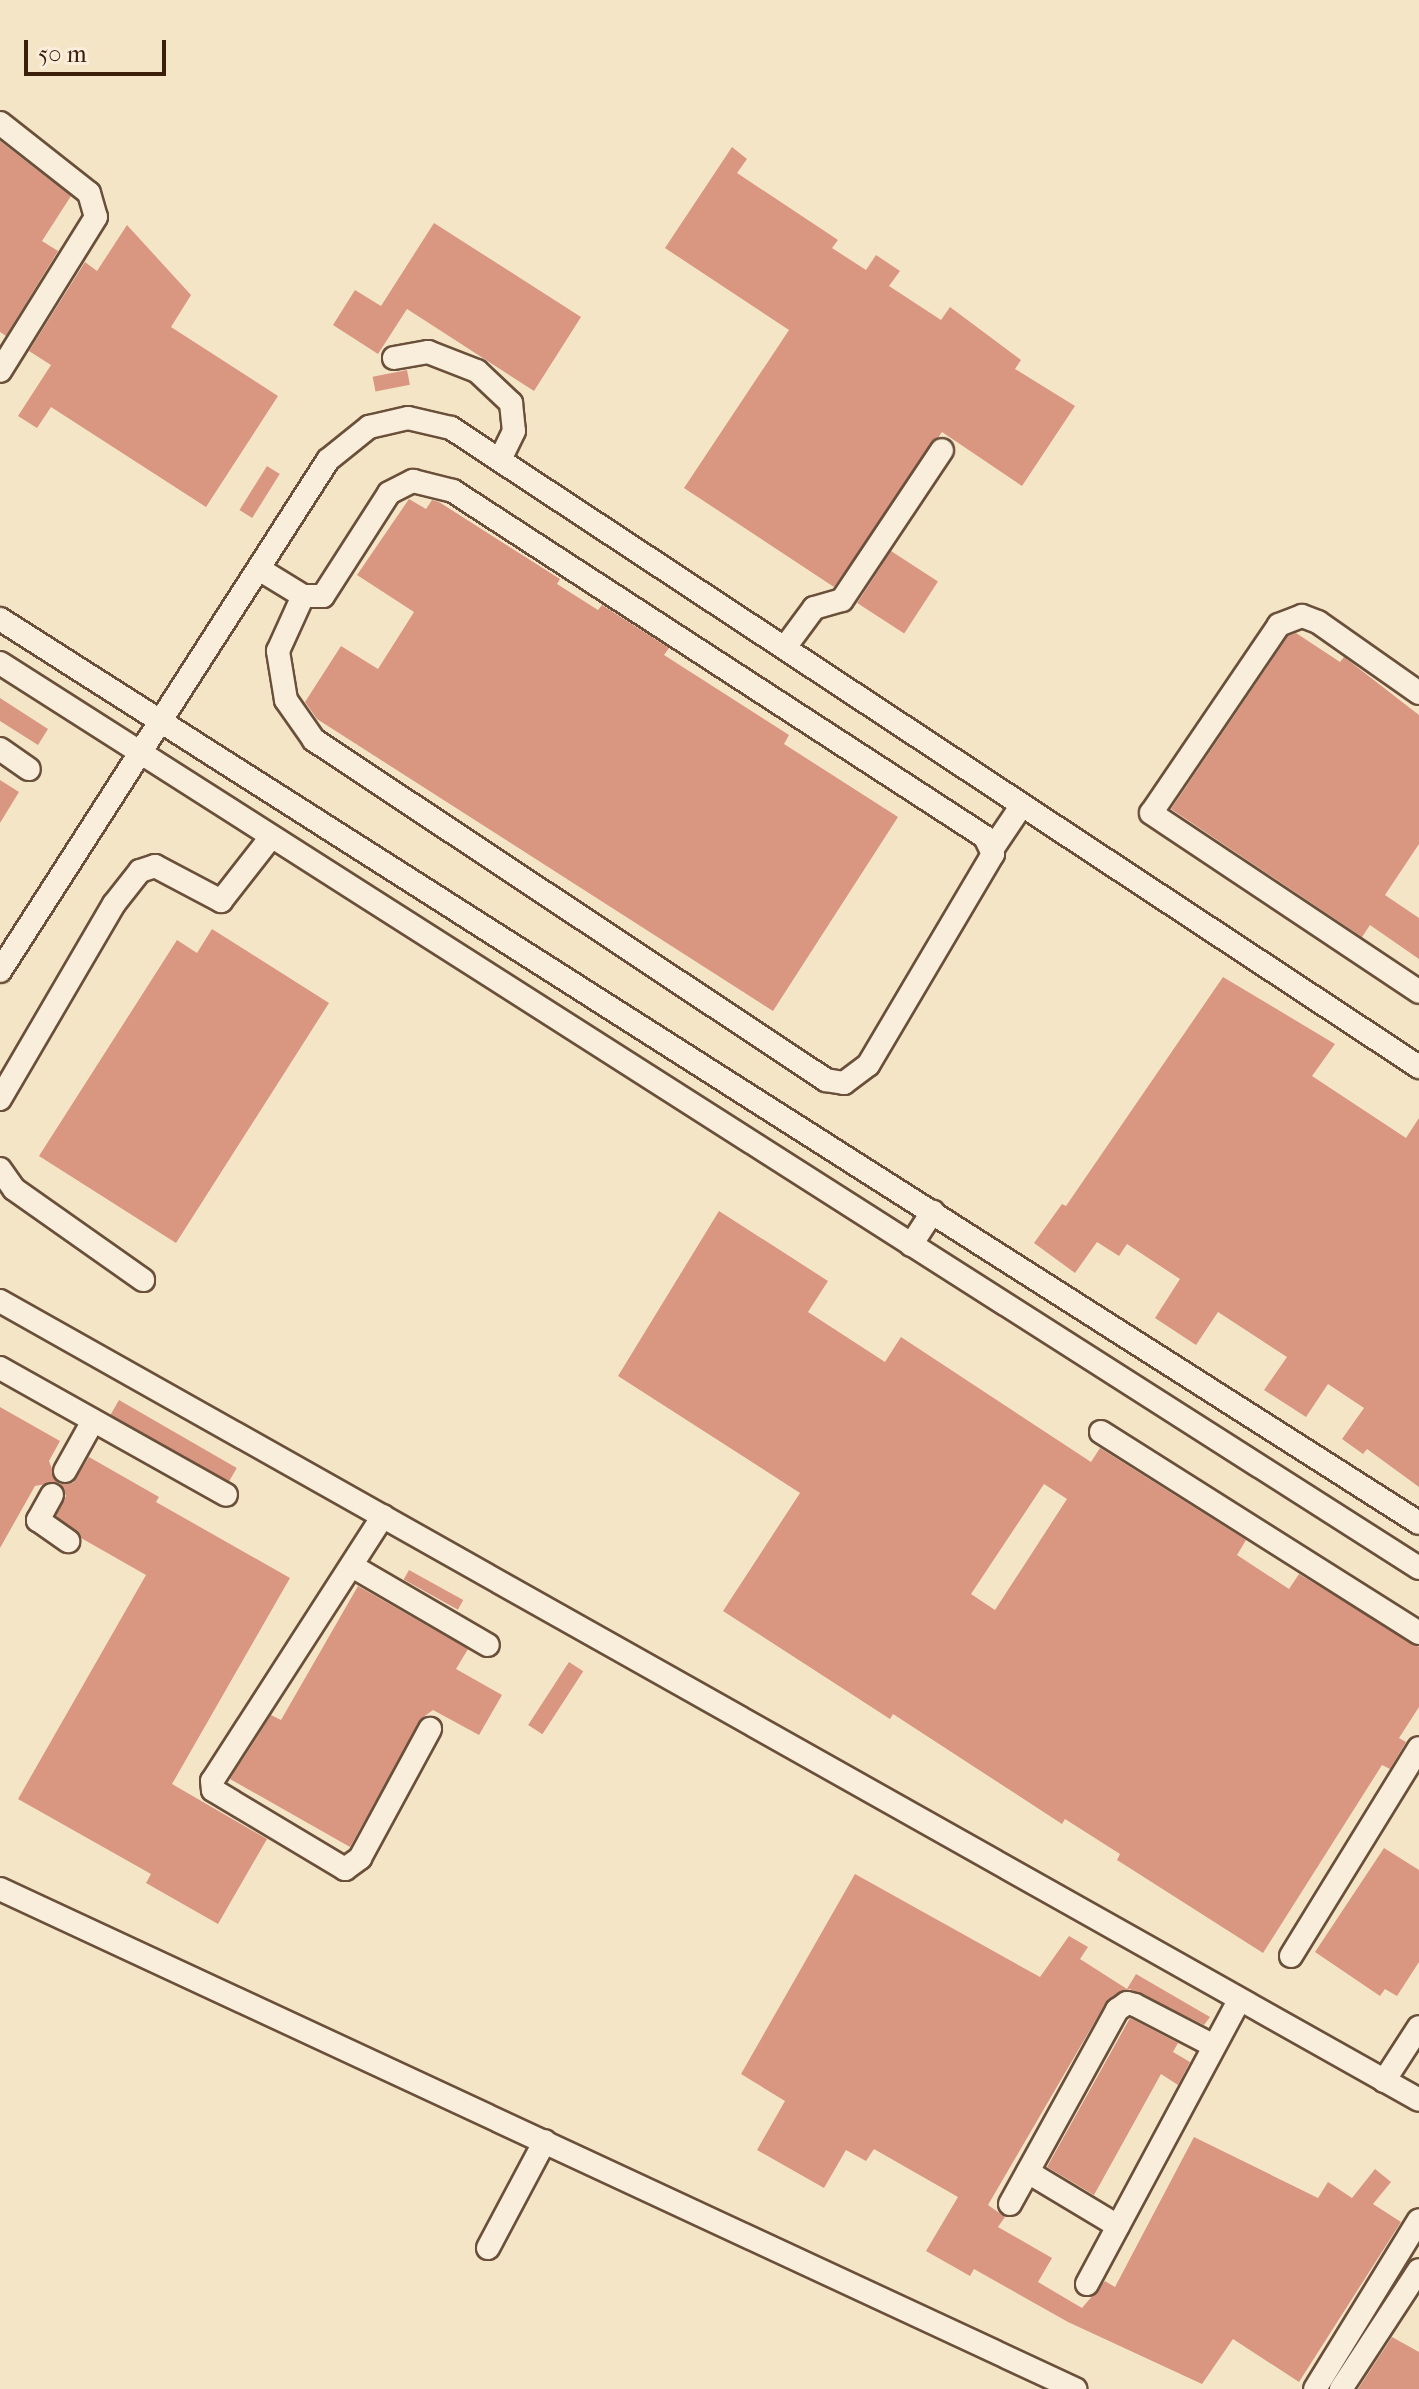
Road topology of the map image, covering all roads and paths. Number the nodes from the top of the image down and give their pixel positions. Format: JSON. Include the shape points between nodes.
{"nodes":[{"id":1,"x":0,"y":123,"type":"edge"},
{"id":2,"x":394,"y":358,"type":"dead end"},
{"id":3,"x":0,"y":371,"type":"edge"},
{"id":4,"x":942,"y":450,"type":"dead end"},
{"id":5,"x":500,"y":460,"type":"junction"},
{"id":6,"x":259,"y":569,"type":"junction"},
{"id":7,"x":303,"y":596,"type":"junction"},
{"id":8,"x":0,"y":619,"type":"edge"},
{"id":9,"x":786,"y":646,"type":"junction"},
{"id":10,"x":0,"y":663,"type":"edge"},
{"id":11,"x":1419,"y":693,"type":"edge"},
{"id":12,"x":160,"y":721,"type":"junction"},
{"id":13,"x":0,"y":749,"type":"edge"},
{"id":14,"x":141,"y":753,"type":"junction"},
{"id":15,"x":29,"y":769,"type":"dead end"},
{"id":16,"x":1020,"y":808,"type":"junction"},
{"id":17,"x":271,"y":837,"type":"junction"},
{"id":18,"x":993,"y":848,"type":"junction"},
{"id":19,"x":0,"y":971,"type":"edge"},
{"id":20,"x":1419,"y":992,"type":"edge"},
{"id":21,"x":1419,"y":1067,"type":"edge"},
{"id":22,"x":0,"y":1099,"type":"edge"},
{"id":23,"x":0,"y":1169,"type":"edge"},
{"id":24,"x":933,"y":1211,"type":"junction"},
{"id":25,"x":911,"y":1245,"type":"junction"},
{"id":26,"x":143,"y":1280,"type":"dead end"},
{"id":27,"x":0,"y":1301,"type":"edge"},
{"id":28,"x":0,"y":1368,"type":"edge"},
{"id":29,"x":93,"y":1421,"type":"junction"},
{"id":30,"x":1101,"y":1432,"type":"dead end"},
{"id":31,"x":65,"y":1471,"type":"dead end"},
{"id":32,"x":52,"y":1495,"type":"dead end"},
{"id":33,"x":226,"y":1495,"type":"dead end"},
{"id":34,"x":383,"y":1516,"type":"junction"},
{"id":35,"x":1419,"y":1523,"type":"edge"},
{"id":36,"x":68,"y":1541,"type":"dead end"},
{"id":37,"x":352,"y":1566,"type":"junction"},
{"id":38,"x":1419,"y":1568,"type":"edge"},
{"id":39,"x":1419,"y":1633,"type":"edge"},
{"id":40,"x":488,"y":1645,"type":"dead end"},
{"id":41,"x":430,"y":1729,"type":"dead end"},
{"id":42,"x":1419,"y":1748,"type":"edge"},
{"id":43,"x":0,"y":1889,"type":"edge"},
{"id":44,"x":1291,"y":1956,"type":"dead end"},
{"id":45,"x":1239,"y":2000,"type":"junction"},
{"id":46,"x":1419,"y":2027,"type":"edge"},
{"id":47,"x":1214,"y":2046,"type":"junction"},
{"id":48,"x":1384,"y":2081,"type":"junction"},
{"id":49,"x":1419,"y":2100,"type":"edge"},
{"id":50,"x":545,"y":2141,"type":"junction"},
{"id":51,"x":1028,"y":2172,"type":"junction"},
{"id":52,"x":1010,"y":2204,"type":"dead end"},
{"id":53,"x":1419,"y":2220,"type":"edge"},
{"id":54,"x":1118,"y":2226,"type":"junction"},
{"id":55,"x":488,"y":2248,"type":"dead end"},
{"id":56,"x":1419,"y":2270,"type":"edge"},
{"id":57,"x":1087,"y":2284,"type":"dead end"},
{"id":58,"x":1075,"y":2389,"type":"edge"},
{"id":59,"x":1315,"y":2389,"type":"edge"},
{"id":60,"x":1341,"y":2389,"type":"edge"}],
"edges":[{"from":1,"to":3,"type":"street","via":[[89,193],[96,217]]},
{"from":2,"to":5,"type":"street","via":[[428,352],[477,371],[511,403],[514,431]]},
{"from":4,"to":9,"type":"street","via":[[842,600],[814,608]]},
{"from":5,"to":6,"type":"street","via":[[437,423],[397,418],[369,427],[328,460]]},
{"from":5,"to":9,"type":"street"},
{"from":6,"to":7,"type":"street"},
{"from":6,"to":12,"type":"street"},
{"from":7,"to":18,"type":"street","via":[[323,596],[333,585],[399,485],[413,481],[453,491],[985,837]]},
{"from":7,"to":18,"type":"street","via":[[278,651],[286,700],[314,740],[826,1080],[844,1083],[868,1065],[989,864]]},
{"from":8,"to":12,"type":"street"},
{"from":9,"to":16,"type":"street"},
{"from":10,"to":14,"type":"street"},
{"from":11,"to":20,"type":"street","via":[[1318,622],[1302,616],[1279,625],[1151,813]]},
{"from":12,"to":14,"type":"street"},
{"from":12,"to":24,"type":"street"},
{"from":13,"to":15,"type":"street"},
{"from":14,"to":17,"type":"street"},
{"from":14,"to":19,"type":"street"},
{"from":16,"to":18,"type":"street"},
{"from":16,"to":21,"type":"street"},
{"from":17,"to":22,"type":"street","via":[[221,901],[155,866],[140,871],[114,904]]},
{"from":17,"to":25,"type":"street"},
{"from":23,"to":26,"type":"street","via":[[14,1189]]},
{"from":24,"to":25,"type":"street"},
{"from":24,"to":35,"type":"street"},
{"from":25,"to":38,"type":"street"},
{"from":27,"to":34,"type":"street"},
{"from":28,"to":29,"type":"street"},
{"from":29,"to":31,"type":"street"},
{"from":29,"to":33,"type":"street"},
{"from":30,"to":39,"type":"street"},
{"from":32,"to":36,"type":"street","via":[[38,1520]]},
{"from":34,"to":37,"type":"street"},
{"from":34,"to":45,"type":"street"},
{"from":37,"to":40,"type":"street"},
{"from":37,"to":41,"type":"street","via":[[212,1781],[213,1790],[345,1869],[360,1858]]},
{"from":42,"to":44,"type":"street"},
{"from":43,"to":50,"type":"street"},
{"from":45,"to":47,"type":"street"},
{"from":45,"to":48,"type":"street"},
{"from":46,"to":48,"type":"street"},
{"from":47,"to":51,"type":"street","via":[[1127,2003],[1117,2010]]},
{"from":47,"to":54,"type":"street"},
{"from":48,"to":49,"type":"street"},
{"from":50,"to":55,"type":"street"},
{"from":50,"to":58,"type":"street"},
{"from":51,"to":52,"type":"street"},
{"from":51,"to":54,"type":"street"},
{"from":53,"to":59,"type":"street"},
{"from":54,"to":57,"type":"street"},
{"from":56,"to":60,"type":"street"}]}
